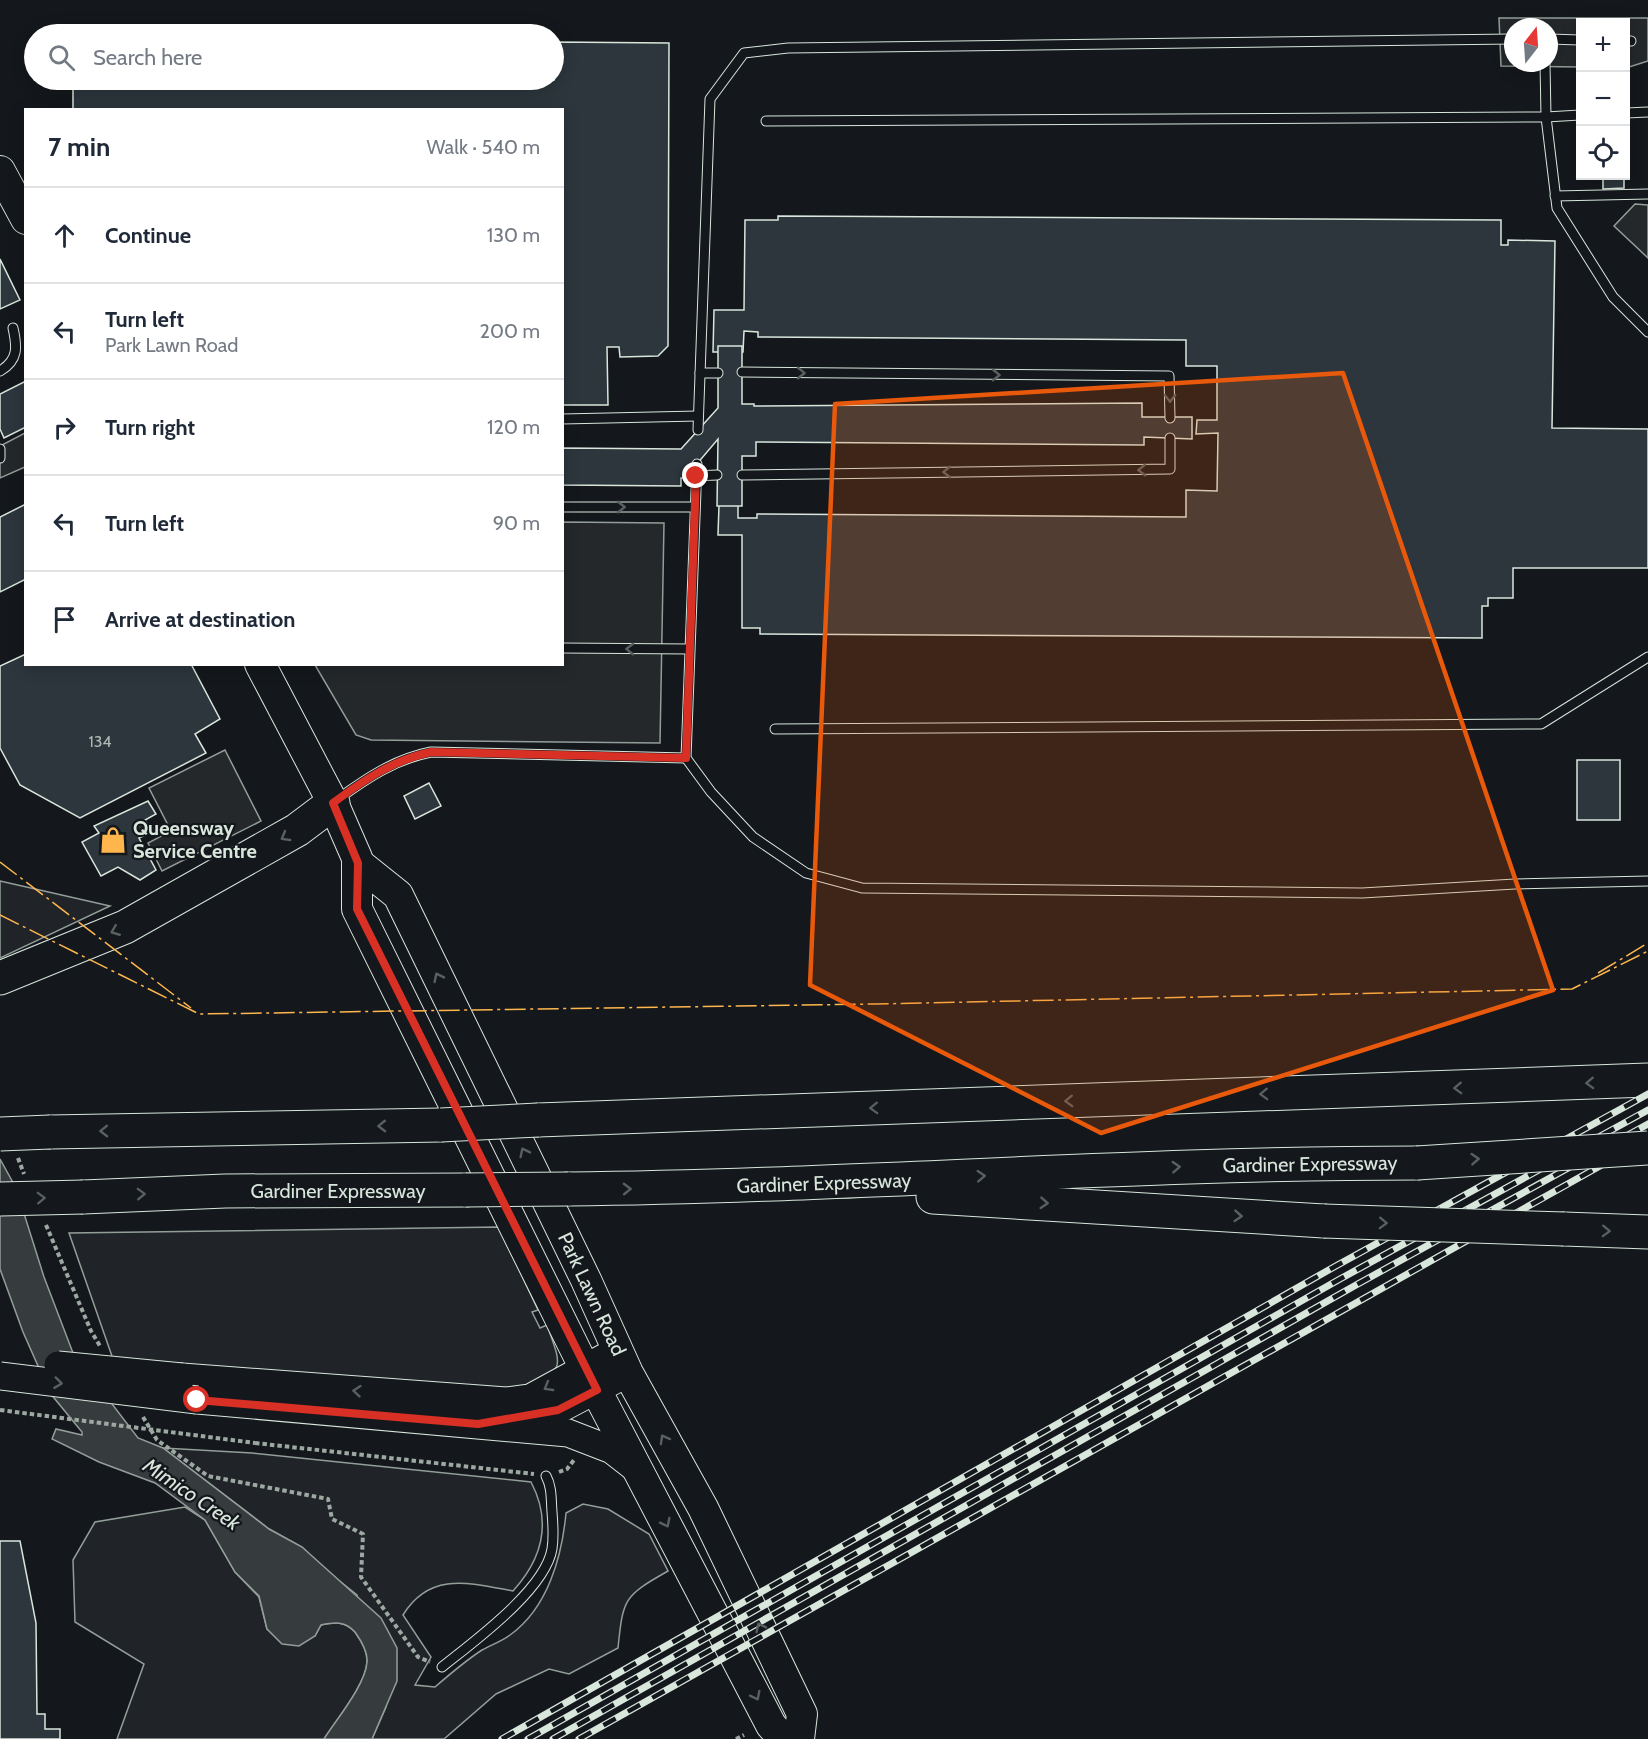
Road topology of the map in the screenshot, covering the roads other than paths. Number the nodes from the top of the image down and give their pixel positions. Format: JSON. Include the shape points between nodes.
{"nodes":[{"id":1,"x":1504,"y":39,"type":"edge"},
{"id":2,"x":1558,"y":39,"type":"edge"},
{"id":3,"x":1576,"y":40,"type":"edge"},
{"id":4,"x":1545,"y":72,"type":"edge"},
{"id":5,"x":1648,"y":112,"type":"edge"},
{"id":6,"x":1630,"y":113,"type":"edge"},
{"id":7,"x":1576,"y":115,"type":"edge"},
{"id":8,"x":1546,"y":117,"type":"junction"},
{"id":9,"x":766,"y":121,"type":"dead end"},
{"id":10,"x":0,"y":171,"type":"edge"},
{"id":11,"x":1648,"y":194,"type":"edge"},
{"id":12,"x":1555,"y":196,"type":"junction"},
{"id":13,"x":24,"y":215,"type":"edge"},
{"id":14,"x":13,"y":327,"type":"dead end"},
{"id":15,"x":1648,"y":332,"type":"edge"},
{"id":16,"x":0,"y":371,"type":"edge"},
{"id":17,"x":742,"y":372,"type":"dead end"},
{"id":18,"x":700,"y":373,"type":"junction"},
{"id":19,"x":718,"y":373,"type":"dead end"},
{"id":20,"x":698,"y":416,"type":"junction"},
{"id":21,"x":1170,"y":418,"type":"dead end"},
{"id":22,"x":564,"y":419,"type":"edge"},
{"id":23,"x":698,"y":430,"type":"dead end"},
{"id":24,"x":1170,"y":438,"type":"dead end"},
{"id":25,"x":0,"y":450,"type":"edge"},
{"id":26,"x":0,"y":458,"type":"edge"},
{"id":27,"x":697,"y":464,"type":"dead end"},
{"id":28,"x":717,"y":475,"type":"dead end"},
{"id":29,"x":742,"y":475,"type":"dead end"},
{"id":30,"x":696,"y":476,"type":"junction"},
{"id":31,"x":564,"y":507,"type":"edge"},
{"id":32,"x":694,"y":507,"type":"junction"},
{"id":33,"x":564,"y":648,"type":"edge"},
{"id":34,"x":688,"y":649,"type":"junction"},
{"id":35,"x":1648,"y":657,"type":"edge"},
{"id":36,"x":261,"y":666,"type":"edge"},
{"id":37,"x":775,"y":729,"type":"dead end"},
{"id":38,"x":686,"y":758,"type":"junction"},
{"id":39,"x":333,"y":803,"type":"junction"},
{"id":40,"x":358,"y":863,"type":"junction"},
{"id":41,"x":1648,"y":881,"type":"edge"},
{"id":42,"x":0,"y":978,"type":"edge"},
{"id":43,"x":1648,"y":1080,"type":"edge"},
{"id":44,"x":7,"y":1141,"type":"edge"},
{"id":45,"x":1648,"y":1148,"type":"edge"},
{"id":46,"x":713,"y":1188,"type":"junction"},
{"id":47,"x":0,"y":1199,"type":"edge"},
{"id":48,"x":1648,"y":1232,"type":"edge"},
{"id":49,"x":0,"y":1358,"type":"edge"},
{"id":50,"x":623,"y":1362,"type":"junction"},
{"id":51,"x":0,"y":1376,"type":"edge"},
{"id":52,"x":591,"y":1379,"type":"junction"},
{"id":53,"x":478,"y":1424,"type":"junction"},
{"id":54,"x":639,"y":1471,"type":"junction"},
{"id":55,"x":546,"y":1476,"type":"road end"},
{"id":56,"x":442,"y":1666,"type":"road end"},
{"id":57,"x":783,"y":1739,"type":"edge"},
{"id":58,"x":799,"y":1739,"type":"edge"}],
"edges":[{"from":1,"to":18,"type":"lane","via":[[788,48],[744,53],[710,99]]},
{"from":2,"to":3,"type":"lane"},
{"from":4,"to":8,"type":"lane"},
{"from":5,"to":6,"type":"lane"},
{"from":7,"to":8,"type":"lane"},
{"from":8,"to":9,"type":"lane"},
{"from":8,"to":12,"type":"lane"},
{"from":10,"to":13,"type":"main road"},
{"from":11,"to":12,"type":"lane"},
{"from":12,"to":15,"type":"lane","via":[[1557,208],[1613,297]]},
{"from":14,"to":16,"type":"lane","via":[[17,350],[12,361]]},
{"from":17,"to":21,"type":"lane","one_way":true,"via":[[1169,376]]},
{"from":18,"to":19,"type":"lane"},
{"from":18,"to":20,"type":"lane"},
{"from":20,"to":22,"type":"lane"},
{"from":20,"to":23,"type":"lane"},
{"from":24,"to":29,"type":"lane","one_way":true,"via":[[1170,469]]},
{"from":25,"to":26,"type":"lane"},
{"from":27,"to":30,"type":"lane"},
{"from":28,"to":30,"type":"lane"},
{"from":30,"to":32,"type":"lane"},
{"from":31,"to":32,"type":"lane","one_way":true},
{"from":32,"to":34,"type":"lane"},
{"from":34,"to":33,"type":"lane","one_way":true},
{"from":34,"to":38,"type":"lane"},
{"from":35,"to":37,"type":"lane","via":[[1541,724]]},
{"from":36,"to":39,"type":"main road","name":"Park Lawn Road"},
{"from":38,"to":39,"type":"lane","via":[[431,752],[407,757],[368,777]]},
{"from":38,"to":41,"type":"lane","via":[[753,837],[806,873],[862,888],[1362,893]]},
{"from":39,"to":40,"type":"main road","name":"Park Lawn Road"},
{"from":39,"to":42,"type":"highway","one_way":true,"via":[[297,830],[125,927]]},
{"from":50,"to":40,"type":"main road","name":"Park Lawn Road","one_way":true,"via":[[398,896]]},
{"from":40,"to":52,"type":"main road","name":"Park Lawn Road","via":[[357,909]]},
{"from":43,"to":44,"type":"highway","one_way":true,"bridge":true,"via":[[441,1125],[50,1132]]},
{"from":46,"to":45,"type":"highway","name":"Gardiner Expressway","one_way":true,"bridge":true,"via":[[1272,1163],[1417,1163]]},
{"from":47,"to":46,"type":"highway","name":"Gardiner Expressway","one_way":true,"bridge":true,"via":[[225,1191]]},
{"from":46,"to":48,"type":"highway","one_way":true,"bridge":true,"via":[[869,1192],[1324,1221]]},
{"from":52,"to":49,"type":"main road","one_way":true,"bridge":true,"via":[[530,1398],[506,1401],[182,1377]]},
{"from":50,"to":52,"type":"main road"},
{"from":58,"to":50,"type":"main road","name":"Park Lawn Road","one_way":true,"via":[[802,1714],[703,1508]]},
{"from":51,"to":53,"type":"main road","one_way":true,"bridge":true,"via":[[197,1400]]},
{"from":52,"to":53,"type":"main road","via":[[558,1410]]},
{"from":52,"to":54,"type":"main road","name":"Park Lawn Road"},
{"from":53,"to":54,"type":"main road","via":[[568,1433],[612,1450]]},
{"from":54,"to":57,"type":"main road","name":"Park Lawn Road","one_way":true,"via":[[771,1725]]},
{"from":55,"to":56,"type":"lane","via":[[553,1529],[552,1551],[543,1569],[527,1592],[489,1630]]}]}
